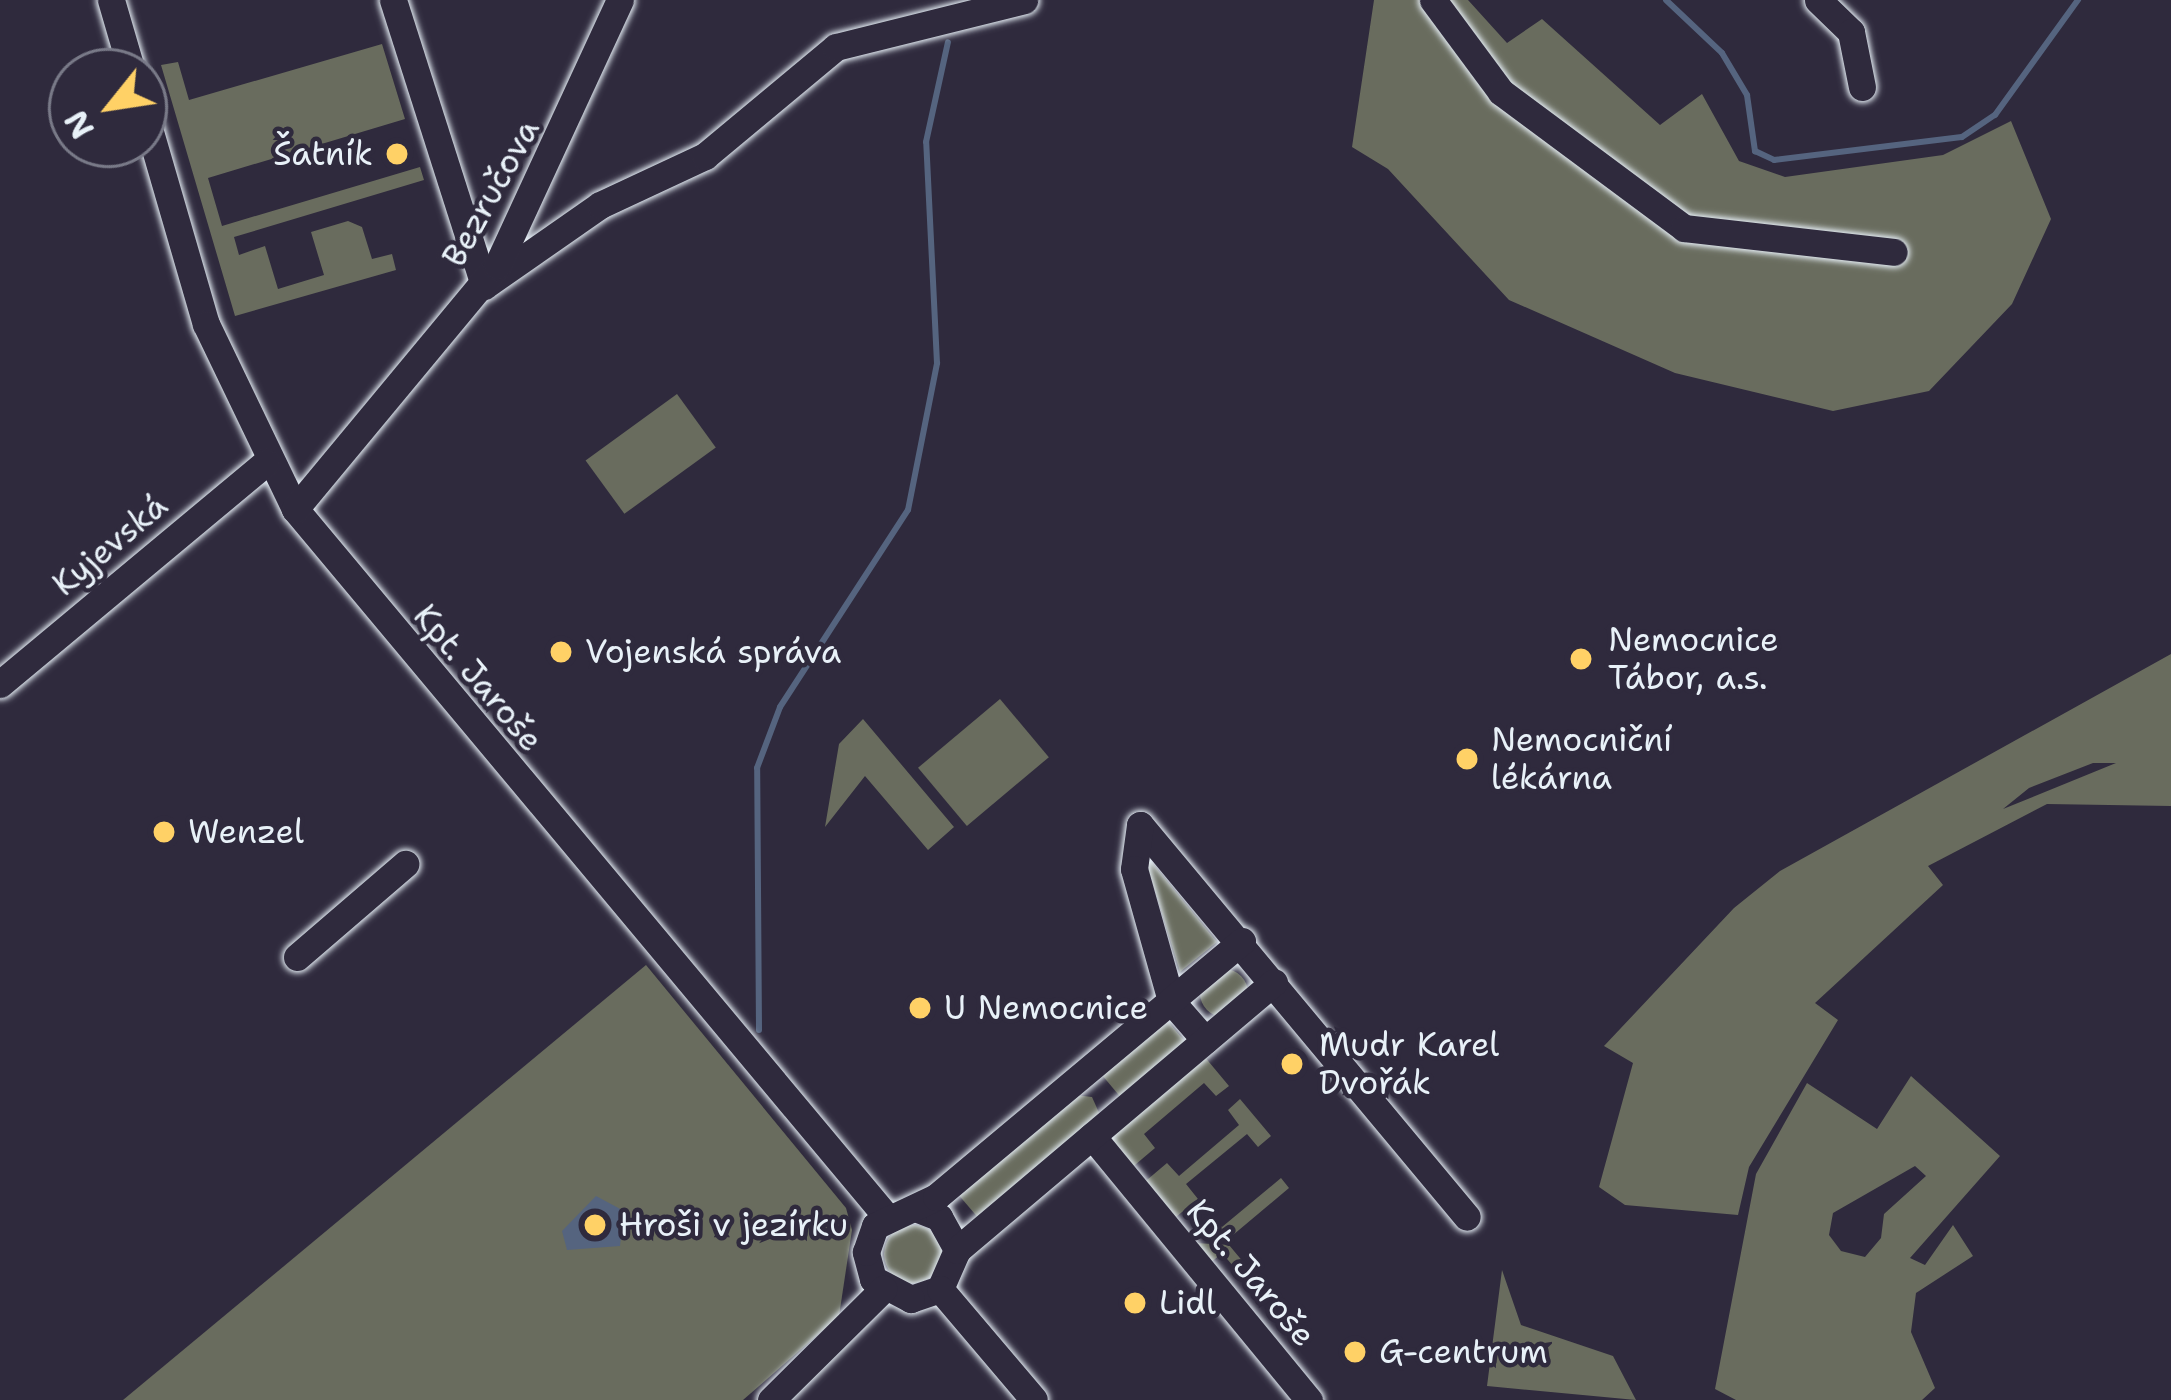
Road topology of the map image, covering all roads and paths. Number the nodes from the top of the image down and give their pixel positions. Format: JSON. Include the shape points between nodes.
{"nodes":[{"id":1,"x":111,"y":0,"type":"edge"},
{"id":2,"x":393,"y":0,"type":"edge"},
{"id":3,"x":620,"y":0,"type":"edge"},
{"id":4,"x":1024,"y":0,"type":"edge"},
{"id":5,"x":1432,"y":0,"type":"edge"},
{"id":6,"x":1818,"y":0,"type":"edge"},
{"id":7,"x":912,"y":14,"type":"edge"},
{"id":8,"x":125,"y":48,"type":"edge"},
{"id":9,"x":1862,"y":87,"type":"dead end"},
{"id":10,"x":160,"y":168,"type":"edge"},
{"id":11,"x":1894,"y":251,"type":"dead end"},
{"id":12,"x":484,"y":286,"type":"junction"},
{"id":13,"x":266,"y":462,"type":"junction"},
{"id":14,"x":296,"y":508,"type":"junction"},
{"id":15,"x":0,"y":684,"type":"edge"},
{"id":16,"x":404,"y":864,"type":"dead end"},
{"id":17,"x":1242,"y":941,"type":"junction"},
{"id":18,"x":297,"y":957,"type":"dead end"},
{"id":19,"x":1274,"y":982,"type":"junction"},
{"id":20,"x":1172,"y":1000,"type":"junction"},
{"id":21,"x":1204,"y":1040,"type":"junction"},
{"id":22,"x":1085,"y":1072,"type":"junction"},
{"id":23,"x":1118,"y":1114,"type":"junction"},
{"id":24,"x":1092,"y":1136,"type":"junction"},
{"id":25,"x":915,"y":1208,"type":"junction"},
{"id":26,"x":886,"y":1216,"type":"junction"},
{"id":27,"x":1467,"y":1217,"type":"dead end"},
{"id":28,"x":957,"y":1250,"type":"junction"},
{"id":29,"x":883,"y":1289,"type":"junction"},
{"id":30,"x":940,"y":1289,"type":"junction"},
{"id":31,"x":771,"y":1400,"type":"edge"},
{"id":32,"x":1034,"y":1400,"type":"edge"},
{"id":33,"x":1309,"y":1400,"type":"edge"}],
"edges":[{"from":1,"to":8,"type":"street"},
{"from":2,"to":12,"type":"street"},
{"from":3,"to":12,"type":"street","name":"Bezručova"},
{"from":4,"to":7,"type":"street"},
{"from":5,"to":11,"type":"street","via":[[1501,92],[1684,228]]},
{"from":6,"to":9,"type":"street","via":[[1851,32]]},
{"from":7,"to":12,"type":"street","via":[[805,65],[705,156],[600,206]]},
{"from":10,"to":13,"type":"street","name":"Kpt. Jaroše","via":[[206,324]]},
{"from":12,"to":14,"type":"street","name":"Bezručova"},
{"from":13,"to":14,"type":"street","name":"Kpt. Jaroše"},
{"from":13,"to":15,"type":"street","name":"Kyjevská"},
{"from":14,"to":26,"type":"street","name":"Kpt. Jaroše"},
{"from":16,"to":18,"type":"street"},
{"from":17,"to":19,"type":"street"},
{"from":17,"to":20,"type":"street"},
{"from":17,"to":20,"type":"street","via":[[1140,825],[1134,869]]},
{"from":19,"to":21,"type":"street"},
{"from":19,"to":27,"type":"street"},
{"from":20,"to":21,"type":"street"},
{"from":20,"to":22,"type":"street"},
{"from":21,"to":23,"type":"street"},
{"from":22,"to":23,"type":"street"},
{"from":22,"to":25,"type":"street"},
{"from":23,"to":24,"type":"street"},
{"from":24,"to":28,"type":"street"},
{"from":24,"to":33,"type":"street","name":"Kpt. Jaroše"},
{"from":25,"to":26,"type":"street"},
{"from":25,"to":28,"type":"street","via":[[939,1217]]},
{"from":26,"to":29,"type":"street","via":[[866,1252]]},
{"from":28,"to":30,"type":"street"},
{"from":29,"to":30,"type":"street","via":[[911,1299]]},
{"from":29,"to":31,"type":"street"},
{"from":30,"to":32,"type":"street"}]}
